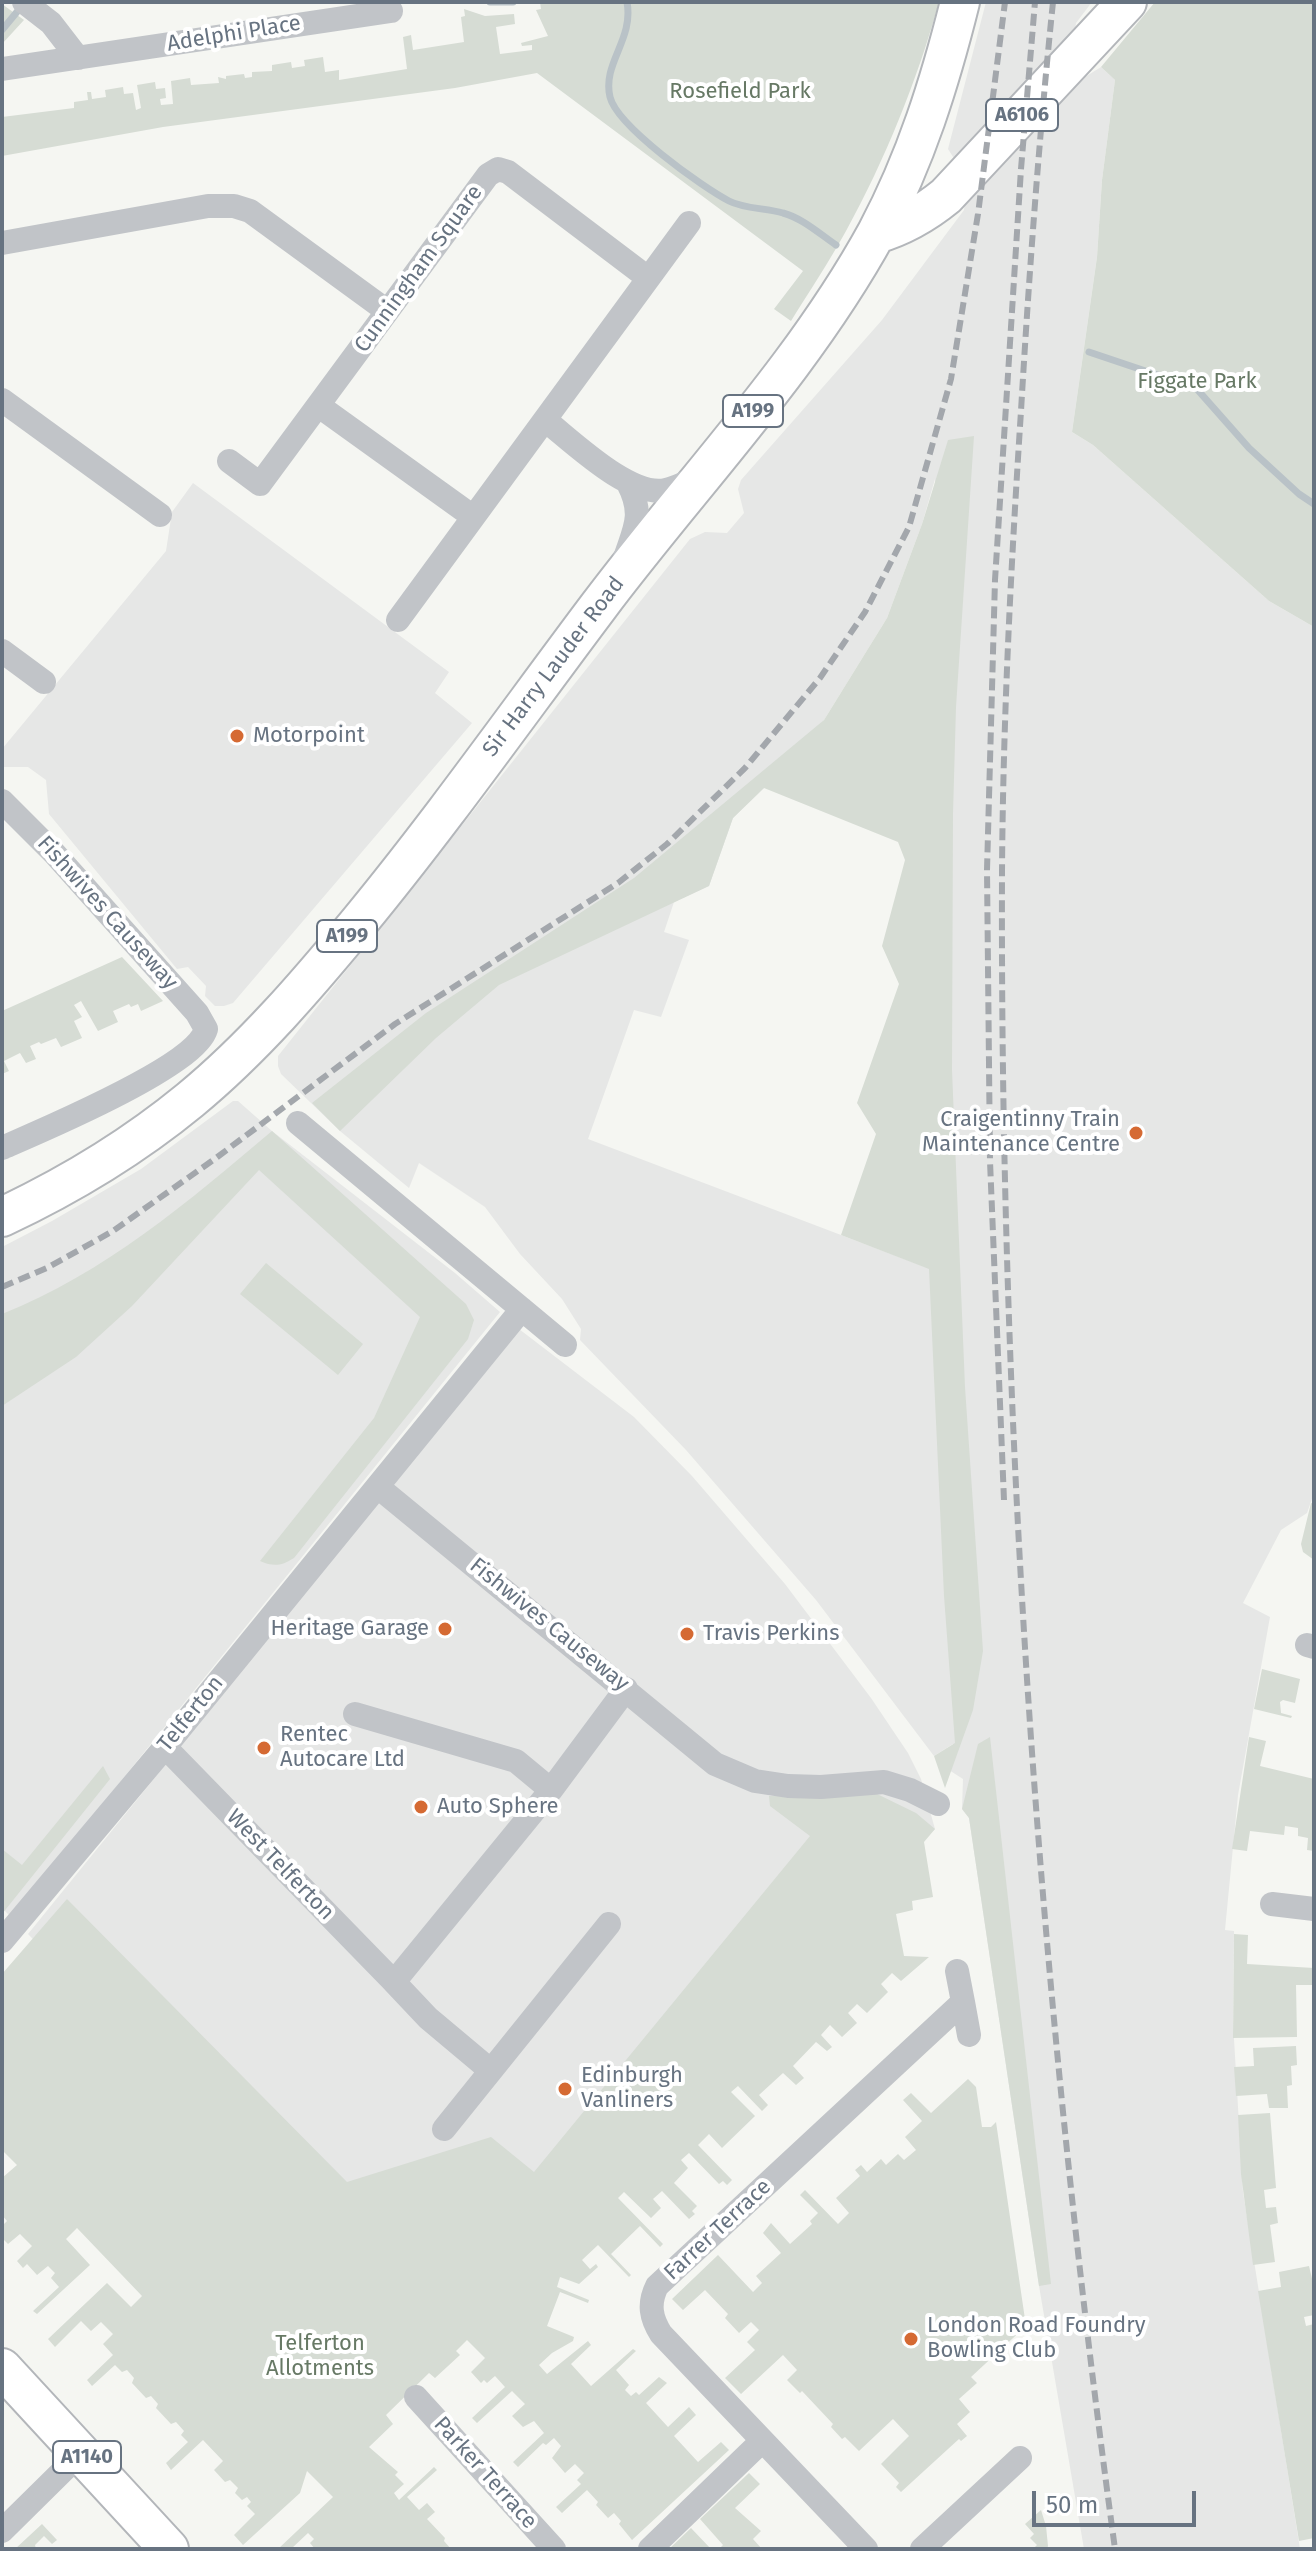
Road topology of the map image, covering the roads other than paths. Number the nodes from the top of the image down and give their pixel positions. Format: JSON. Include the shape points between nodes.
{"nodes":[{"id":1,"x":960,"y":2,"type":"edge"},
{"id":2,"x":1127,"y":2,"type":"edge"},
{"id":3,"x":31,"y":7,"type":"edge"},
{"id":4,"x":391,"y":11,"type":"dead end"},
{"id":5,"x":78,"y":58,"type":"junction"},
{"id":6,"x":2,"y":69,"type":"edge"},
{"id":7,"x":689,"y":223,"type":"dead end"},
{"id":8,"x":876,"y":234,"type":"junction"},
{"id":9,"x":2,"y":243,"type":"edge"},
{"id":10,"x":648,"y":278,"type":"junction"},
{"id":11,"x":387,"y":311,"type":"junction"},
{"id":12,"x":2,"y":400,"type":"edge"},
{"id":13,"x":319,"y":406,"type":"junction"},
{"id":14,"x":545,"y":420,"type":"junction"},
{"id":15,"x":229,"y":461,"type":"dead end"},
{"id":16,"x":701,"y":476,"type":"junction"},
{"id":17,"x":628,"y":483,"type":"junction"},
{"id":18,"x":160,"y":515,"type":"dead end"},
{"id":19,"x":472,"y":516,"type":"junction"},
{"id":20,"x":619,"y":579,"type":"junction"},
{"id":21,"x":398,"y":620,"type":"dead end"},
{"id":22,"x":2,"y":651,"type":"edge"},
{"id":23,"x":44,"y":682,"type":"dead end"},
{"id":24,"x":2,"y":801,"type":"edge"},
{"id":25,"x":298,"y":1123,"type":"dead end"},
{"id":26,"x":2,"y":1148,"type":"edge"},
{"id":27,"x":2,"y":1217,"type":"edge"},
{"id":28,"x":522,"y":1309,"type":"junction"},
{"id":29,"x":565,"y":1345,"type":"dead end"},
{"id":30,"x":378,"y":1487,"type":"junction"},
{"id":31,"x":626,"y":1689,"type":"junction"},
{"id":32,"x":355,"y":1714,"type":"dead end"},
{"id":33,"x":165,"y":1747,"type":"junction"},
{"id":34,"x":551,"y":1790,"type":"junction"},
{"id":35,"x":938,"y":1804,"type":"dead end"},
{"id":36,"x":1272,"y":1904,"type":"dead end"},
{"id":37,"x":1314,"y":1909,"type":"edge"},
{"id":38,"x":609,"y":1924,"type":"dead end"},
{"id":39,"x":2,"y":1941,"type":"edge"},
{"id":40,"x":957,"y":1971,"type":"dead end"},
{"id":41,"x":394,"y":1982,"type":"junction"},
{"id":42,"x":963,"y":2002,"type":"junction"},
{"id":43,"x":969,"y":2035,"type":"dead end"},
{"id":44,"x":490,"y":2070,"type":"junction"},
{"id":45,"x":444,"y":2129,"type":"dead end"},
{"id":46,"x":2,"y":2368,"type":"edge"},
{"id":47,"x":416,"y":2397,"type":"dead end"},
{"id":48,"x":762,"y":2441,"type":"junction"},
{"id":49,"x":82,"y":2452,"type":"junction"},
{"id":50,"x":1020,"y":2458,"type":"dead end"},
{"id":51,"x":2,"y":2531,"type":"edge"},
{"id":52,"x":169,"y":2549,"type":"edge"},
{"id":53,"x":554,"y":2549,"type":"edge"},
{"id":54,"x":650,"y":2549,"type":"edge"},
{"id":55,"x":866,"y":2549,"type":"edge"},
{"id":56,"x":922,"y":2549,"type":"edge"}],
"edges":[{"from":1,"to":8,"type":"main road","name":"Sir Harry Lauder Road","number":"A199","via":[[923,129]]},
{"from":2,"to":8,"type":"main road","number":"A6106","via":[[946,196],[905,224]]},
{"from":3,"to":5,"type":"street"},
{"from":4,"to":5,"type":"street","name":"Adelphi Place"},
{"from":5,"to":6,"type":"street","name":"Adelphi Place"},
{"from":7,"to":10,"type":"street"},
{"from":8,"to":16,"type":"main road","name":"Sir Harry Lauder Road","number":"A199","via":[[822,320]]},
{"from":9,"to":11,"type":"street","via":[[208,206],[234,206],[264,220]]},
{"from":10,"to":11,"type":"street","name":"Cunningham Square","via":[[498,169],[488,175]]},
{"from":10,"to":14,"type":"street"},
{"from":11,"to":13,"type":"street","name":"Cunningham Square"},
{"from":12,"to":18,"type":"street"},
{"from":13,"to":15,"type":"street","name":"Cunningham Square","via":[[260,484]]},
{"from":13,"to":19,"type":"street"},
{"from":14,"to":17,"type":"street"},
{"from":14,"to":19,"type":"street"},
{"from":16,"to":17,"type":"street","via":[[664,491]]},
{"from":16,"to":20,"type":"main road","name":"Sir Harry Lauder Road","number":"A199"},
{"from":17,"to":20,"type":"street","via":[[639,516]]},
{"from":19,"to":21,"type":"street"},
{"from":20,"to":27,"type":"main road","name":"Sir Harry Lauder Road","number":"A199","via":[[421,848],[290,1003],[186,1103],[89,1170]]},
{"from":22,"to":23,"type":"street"},
{"from":24,"to":26,"type":"street","name":"Fishwives Causeway","via":[[54,853],[206,1029],[199,1043],[122,1094]]},
{"from":25,"to":28,"type":"street"},
{"from":28,"to":29,"type":"street"},
{"from":28,"to":30,"type":"street"},
{"from":30,"to":31,"type":"street","name":"Fishwives Causeway"},
{"from":30,"to":33,"type":"street","name":"Telferton"},
{"from":31,"to":34,"type":"street"},
{"from":31,"to":35,"type":"street","name":"Fishwives Causeway","via":[[715,1764],[755,1781],[821,1787],[884,1782]]},
{"from":32,"to":34,"type":"street","via":[[516,1761]]},
{"from":33,"to":39,"type":"street","name":"Telferton"},
{"from":33,"to":41,"type":"street","name":"West Telferton"},
{"from":34,"to":41,"type":"street"},
{"from":36,"to":37,"type":"street"},
{"from":38,"to":44,"type":"street"},
{"from":40,"to":42,"type":"street"},
{"from":41,"to":44,"type":"street","name":"West Telferton"},
{"from":42,"to":43,"type":"street"},
{"from":42,"to":48,"type":"street","name":"Farrer Terrace","via":[[654,2291],[651,2313],[661,2334]]},
{"from":44,"to":45,"type":"street"},
{"from":46,"to":49,"type":"main road","number":"A1140"},
{"from":47,"to":53,"type":"street","name":"Parker Terrace"},
{"from":48,"to":54,"type":"street"},
{"from":48,"to":55,"type":"street","name":"Farrer Terrace"},
{"from":49,"to":51,"type":"street"},
{"from":49,"to":52,"type":"main road","number":"A1140"},
{"from":50,"to":56,"type":"street"}]}
